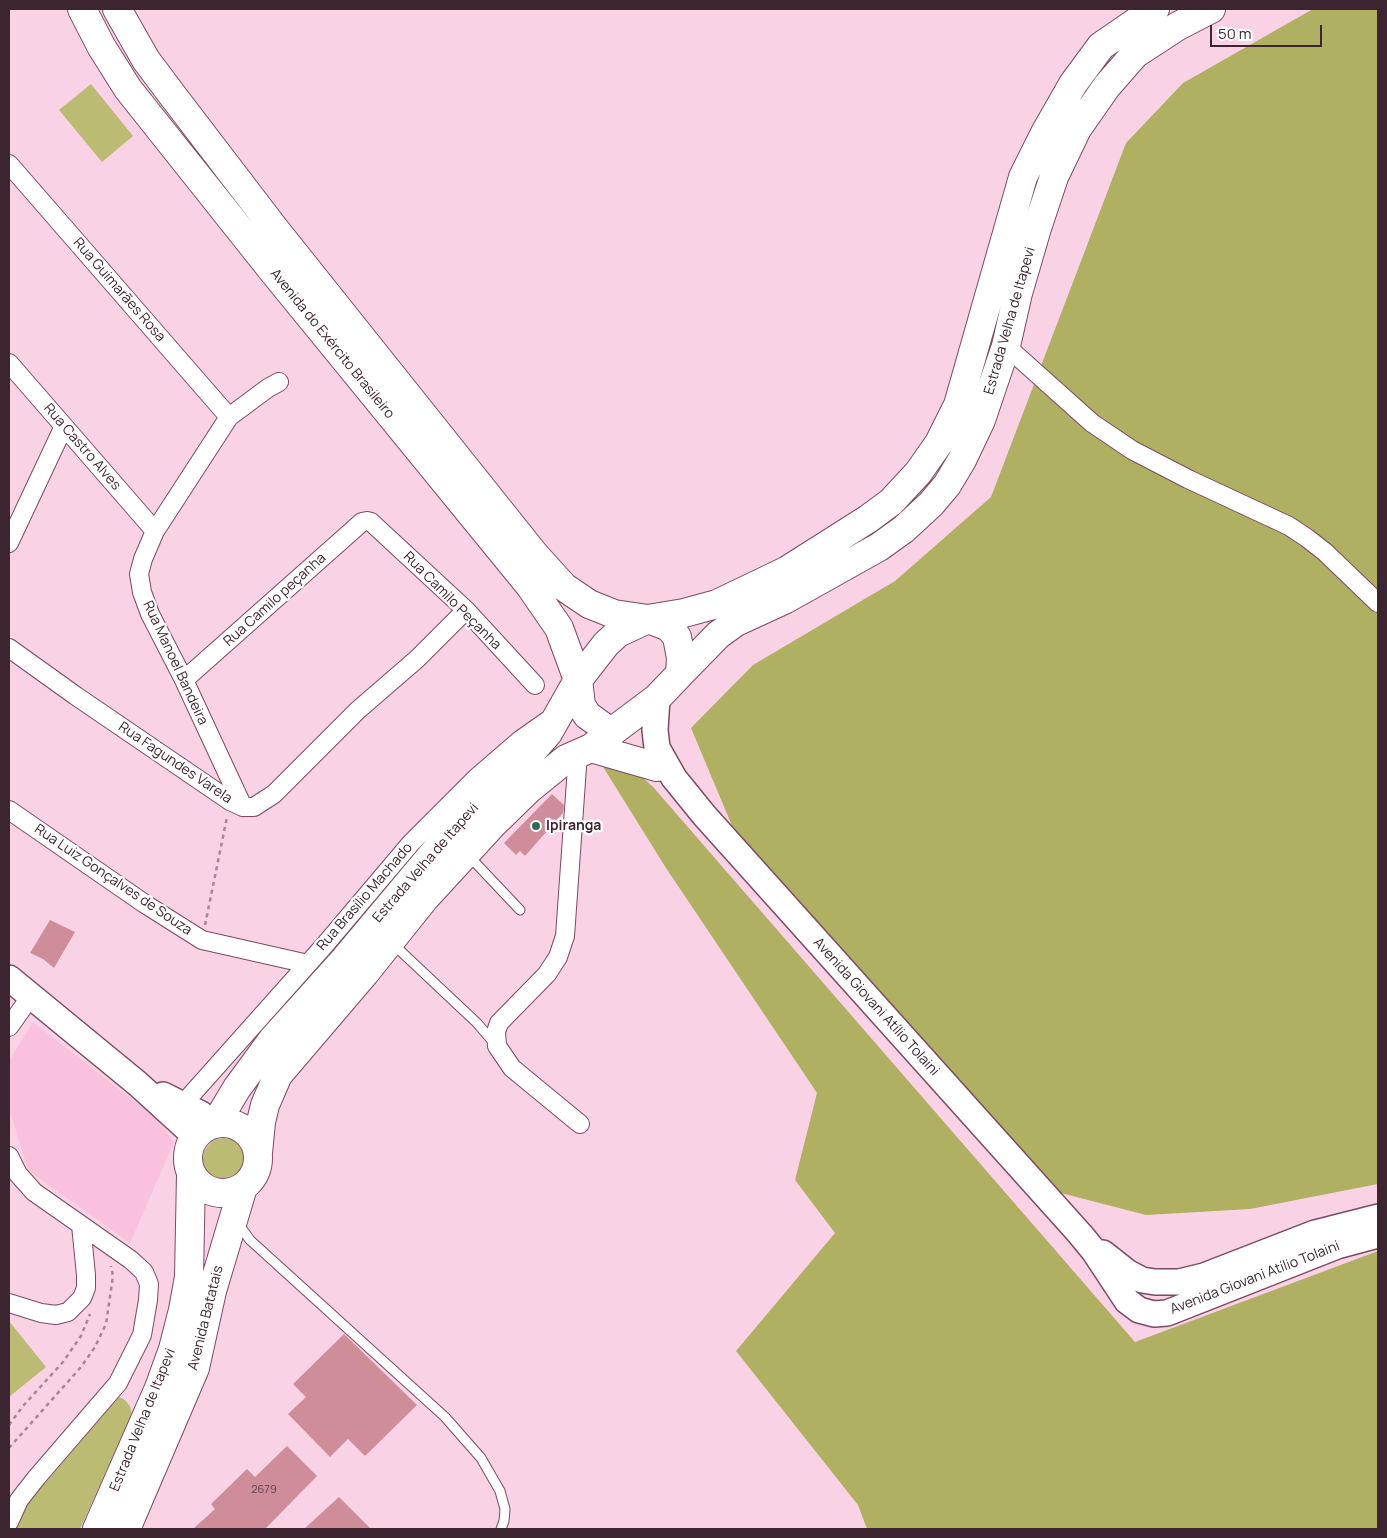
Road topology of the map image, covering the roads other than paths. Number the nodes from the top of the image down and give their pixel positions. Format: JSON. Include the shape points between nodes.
{"nodes":[{"id":1,"x":82,"y":9,"type":"edge"},
{"id":2,"x":117,"y":9,"type":"edge"},
{"id":3,"x":1155,"y":9,"type":"edge"},
{"id":4,"x":1211,"y":9,"type":"edge"},
{"id":5,"x":9,"y":164,"type":"edge"},
{"id":6,"x":1006,"y":346,"type":"junction"},
{"id":7,"x":9,"y":363,"type":"edge"},
{"id":8,"x":279,"y":382,"type":"dead end"},
{"id":9,"x":230,"y":417,"type":"junction"},
{"id":10,"x":64,"y":426,"type":"junction"},
{"id":11,"x":367,"y":521,"type":"joint"},
{"id":12,"x":155,"y":531,"type":"junction"},
{"id":13,"x":9,"y":543,"type":"edge"},
{"id":14,"x":1378,"y":603,"type":"edge"},
{"id":15,"x":466,"y":610,"type":"junction"},
{"id":16,"x":648,"y":619,"type":"junction"},
{"id":17,"x":9,"y":648,"type":"edge"},
{"id":18,"x":680,"y":674,"type":"junction"},
{"id":19,"x":184,"y":680,"type":"junction"},
{"id":20,"x":578,"y":680,"type":"junction"},
{"id":21,"x":535,"y":685,"type":"dead end"},
{"id":22,"x":658,"y":698,"type":"junction"},
{"id":23,"x":563,"y":705,"type":"junction"},
{"id":24,"x":597,"y":740,"type":"junction"},
{"id":25,"x":666,"y":772,"type":"junction"},
{"id":26,"x":237,"y":804,"type":"junction"},
{"id":27,"x":9,"y":810,"type":"edge"},
{"id":28,"x":466,"y":853,"type":"junction"},
{"id":29,"x":520,"y":910,"type":"dead end"},
{"id":30,"x":389,"y":940,"type":"junction"},
{"id":31,"x":308,"y":964,"type":"junction"},
{"id":32,"x":9,"y":978,"type":"edge"},
{"id":33,"x":31,"y":996,"type":"junction"},
{"id":34,"x":9,"y":1027,"type":"edge"},
{"id":35,"x":497,"y":1046,"type":"junction"},
{"id":36,"x":138,"y":1084,"type":"junction"},
{"id":37,"x":183,"y":1104,"type":"junction"},
{"id":38,"x":580,"y":1124,"type":"dead end"},
{"id":39,"x":207,"y":1128,"type":"junction"},
{"id":40,"x":258,"y":1153,"type":"junction"},
{"id":41,"x":9,"y":1156,"type":"edge"},
{"id":42,"x":191,"y":1182,"type":"junction"},
{"id":43,"x":243,"y":1187,"type":"junction"},
{"id":44,"x":1378,"y":1217,"type":"edge"},
{"id":45,"x":234,"y":1218,"type":"junction"},
{"id":46,"x":81,"y":1225,"type":"junction"},
{"id":47,"x":1080,"y":1234,"type":"junction"},
{"id":48,"x":1378,"y":1235,"type":"edge"},
{"id":49,"x":9,"y":1303,"type":"edge"},
{"id":50,"x":9,"y":1522,"type":"edge"},
{"id":51,"x":131,"y":1523,"type":"edge"},
{"id":52,"x":97,"y":1529,"type":"edge"},
{"id":53,"x":501,"y":1529,"type":"edge"}],
"edges":[{"from":1,"to":20,"type":"main road","name":"Avenida do Exército Brasileiro","via":[[100,46],[128,89],[530,586],[559,628]]},
{"from":2,"to":16,"type":"main road","name":"Avenida do Exército Brasileiro","via":[[167,89],[535,555],[564,586],[589,604],[614,614]]},
{"from":3,"to":16,"type":"main road","name":"Estrada Velha de Itapevi","via":[[1101,46],[1073,84],[1023,177],[958,404],[939,443],[918,473],[868,520],[786,571],[717,604]]},
{"from":4,"to":6,"type":"main road","name":"Estrada Velha de Itapevi","via":[[1135,54],[1107,86],[1077,129],[1054,177],[1037,228]]},
{"from":5,"to":9,"type":"street","name":"Rua Guimarães Rosa"},
{"from":6,"to":14,"type":"street","via":[[1092,423],[1132,450],[1289,526],[1325,552]]},
{"from":6,"to":18,"type":"main road","name":"Estrada Velha de Itapevi","via":[[981,420],[962,460],[931,504],[879,547],[786,599],[736,622],[718,635]]},
{"from":7,"to":10,"type":"street","name":"Rua Castro Alves"},
{"from":8,"to":9,"type":"street","name":"Rua Manoel Bandeira"},
{"from":9,"to":12,"type":"street","name":"Rua Manoel Bandeira"},
{"from":10,"to":12,"type":"street","name":"Rua Castro Alves"},
{"from":10,"to":13,"type":"street"},
{"from":11,"to":15,"type":"street","name":"Rua Camilo Peçanha"},
{"from":11,"to":19,"type":"street","name":"Rua Camilo peçanha","via":[[362,522]]},
{"from":12,"to":19,"type":"street","name":"Rua Manoel Bandeira","via":[[143,559],[140,574],[142,592]]},
{"from":15,"to":21,"type":"street","name":"Rua Camilo Peçanha"},
{"from":15,"to":26,"type":"street","name":"Rua Fagundes Varela","via":[[417,659],[358,710],[274,794],[254,807]]},
{"from":16,"to":18,"type":"main road","via":[[669,627],[677,637]]},
{"from":16,"to":20,"type":"main road","name":"Estrada Velha de Itapevi","via":[[618,633]]},
{"from":17,"to":26,"type":"street","name":"Rua Fagundes Varela"},
{"from":18,"to":22,"type":"main road","name":"Estrada Velha de Itapevi"},
{"from":19,"to":26,"type":"street","name":"Rua Manoel Bandeira"},
{"from":20,"to":23,"type":"main road","name":"Estrada Velha de Itapevi"},
{"from":20,"to":24,"type":"main road","name":"Avenida do Exército Brasileiro","via":[[581,705]]},
{"from":22,"to":24,"type":"main road","name":"Estrada Velha de Itapevi"},
{"from":22,"to":25,"type":"street","name":"Avenida Giovani Atílio Tolaini","via":[[655,730],[657,748]]},
{"from":23,"to":31,"type":"street","name":"Rua Brasílio Machado","via":[[477,778],[411,843]]},
{"from":23,"to":39,"type":"main road","name":"Estrada Velha de Itapevi","via":[[539,744],[454,829],[273,1039]]},
{"from":24,"to":25,"type":"main road"},
{"from":24,"to":28,"type":"main road","name":"Estrada Velha de Itapevi","via":[[566,759],[528,790]]},
{"from":24,"to":35,"type":"street","via":[[565,936],[558,957],[546,974],[499,1023]]},
{"from":25,"to":47,"type":"street","name":"Avenida Giovani Atílio Tolaini"},
{"from":27,"to":31,"type":"street","name":"Rua Luiz Gonçalves de Souza","via":[[202,940]]},
{"from":28,"to":29,"type":"lane"},
{"from":28,"to":30,"type":"main road","name":"Estrada Velha de Itapevi"},
{"from":30,"to":35,"type":"lane","via":[[478,1023]]},
{"from":30,"to":40,"type":"main road","name":"Estrada Velha de Itapevi","via":[[278,1076],[265,1105]]},
{"from":31,"to":37,"type":"street","name":"Rua Brasílio Machado"},
{"from":32,"to":33,"type":"street"},
{"from":33,"to":34,"type":"street"},
{"from":33,"to":36,"type":"street"},
{"from":35,"to":38,"type":"street","via":[[512,1068]]},
{"from":36,"to":37,"type":"street"},
{"from":36,"to":39,"type":"street"},
{"from":37,"to":39,"type":"street","via":[[202,1114]]},
{"from":39,"to":40,"type":"main road","via":[[231,1124],[251,1137]]},
{"from":39,"to":42,"type":"main road","via":[[189,1145],[187,1155]]},
{"from":40,"to":43,"type":"main road","via":[[255,1172]]},
{"from":41,"to":46,"type":"street","via":[[18,1174],[34,1192]]},
{"from":42,"to":43,"type":"main road","via":[[206,1190],[225,1194]]},
{"from":42,"to":52,"type":"main road","name":"Estrada Velha de Itapevi","via":[[189,1277],[173,1349]]},
{"from":43,"to":45,"type":"main road","name":"Avenida Batatais"},
{"from":44,"to":47,"type":"street","name":"Avenida Giovani Atílio Tolaini","via":[[1315,1233],[1204,1276],[1179,1282],[1142,1280],[1127,1272]]},
{"from":45,"to":51,"type":"main road","name":"Avenida Batatais","via":[[212,1291],[195,1368]]},
{"from":45,"to":53,"type":"lane","via":[[250,1240],[445,1417],[481,1458],[500,1491],[505,1509]]},
{"from":46,"to":49,"type":"street","via":[[86,1275],[82,1298],[68,1312],[56,1315]]},
{"from":46,"to":50,"type":"street","via":[[144,1272],[149,1284],[142,1335],[118,1383],[37,1477],[19,1500]]},
{"from":47,"to":48,"type":"street","name":"Avenida Giovani Atílio Tolaini","via":[[1127,1301],[1139,1310],[1154,1314],[1166,1313],[1337,1246]]}]}
